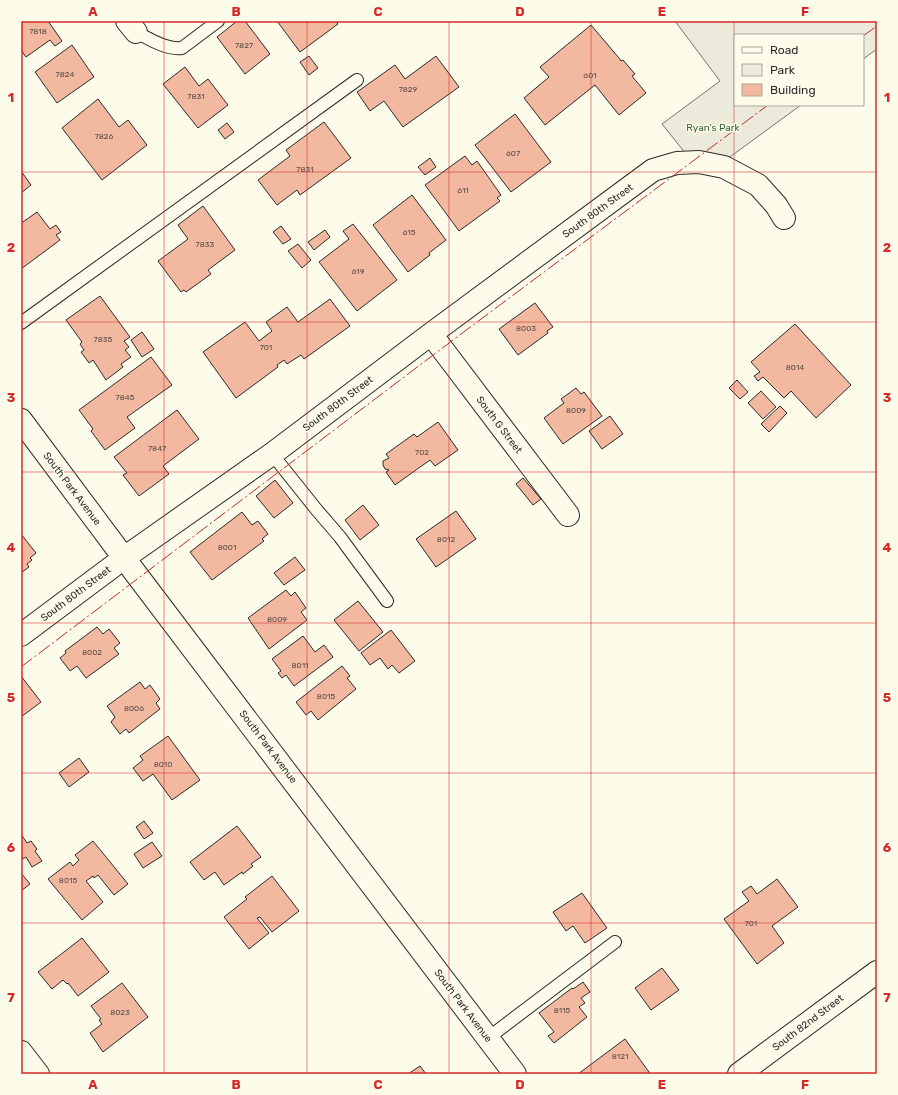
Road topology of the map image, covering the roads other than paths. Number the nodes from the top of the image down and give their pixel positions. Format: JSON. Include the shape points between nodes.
{"nodes":[{"id":1,"x":218,"y":21,"type":"edge"},
{"id":2,"x":131,"y":27,"type":"edge"},
{"id":3,"x":357,"y":80,"type":"dead end"},
{"id":4,"x":784,"y":218,"type":"dead end"},
{"id":5,"x":21,"y":323,"type":"edge"},
{"id":6,"x":431,"y":334,"type":"junction"},
{"id":7,"x":21,"y":420,"type":"edge"},
{"id":8,"x":272,"y":454,"type":"junction"},
{"id":9,"x":568,"y":515,"type":"dead end"},
{"id":10,"x":124,"y":558,"type":"junction"},
{"id":11,"x":387,"y":601,"type":"dead end"},
{"id":12,"x":21,"y":635,"type":"edge"},
{"id":13,"x":616,"y":942,"type":"dead end"},
{"id":14,"x":877,"y":972,"type":"edge"},
{"id":15,"x":488,"y":1038,"type":"junction"},
{"id":16,"x":21,"y":1052,"type":"edge"},
{"id":17,"x":38,"y":1074,"type":"edge"},
{"id":18,"x":515,"y":1074,"type":"edge"},
{"id":19,"x":739,"y":1074,"type":"edge"}],
"edges":[{"from":1,"to":2,"type":"lane","via":[[182,48],[176,49],[156,42]]},
{"from":3,"to":5,"type":"lane"},
{"from":4,"to":6,"type":"street","name":"South 80th Street","via":[[758,185],[724,167],[699,162],[677,163],[653,170]]},
{"from":6,"to":8,"type":"street","name":"South 80th Street"},
{"from":6,"to":9,"type":"street","name":"South G Street"},
{"from":7,"to":10,"type":"street","name":"South Park Avenue"},
{"from":8,"to":10,"type":"street","name":"South 80th Street"},
{"from":8,"to":11,"type":"lane","via":[[340,537]]},
{"from":10,"to":12,"type":"street","name":"South 80th Street"},
{"from":10,"to":15,"type":"street","name":"South Park Avenue"},
{"from":13,"to":15,"type":"lane"},
{"from":14,"to":19,"type":"street","name":"South 82nd Street"},
{"from":15,"to":18,"type":"street","name":"South Park Avenue"},
{"from":16,"to":17,"type":"street"}]}
